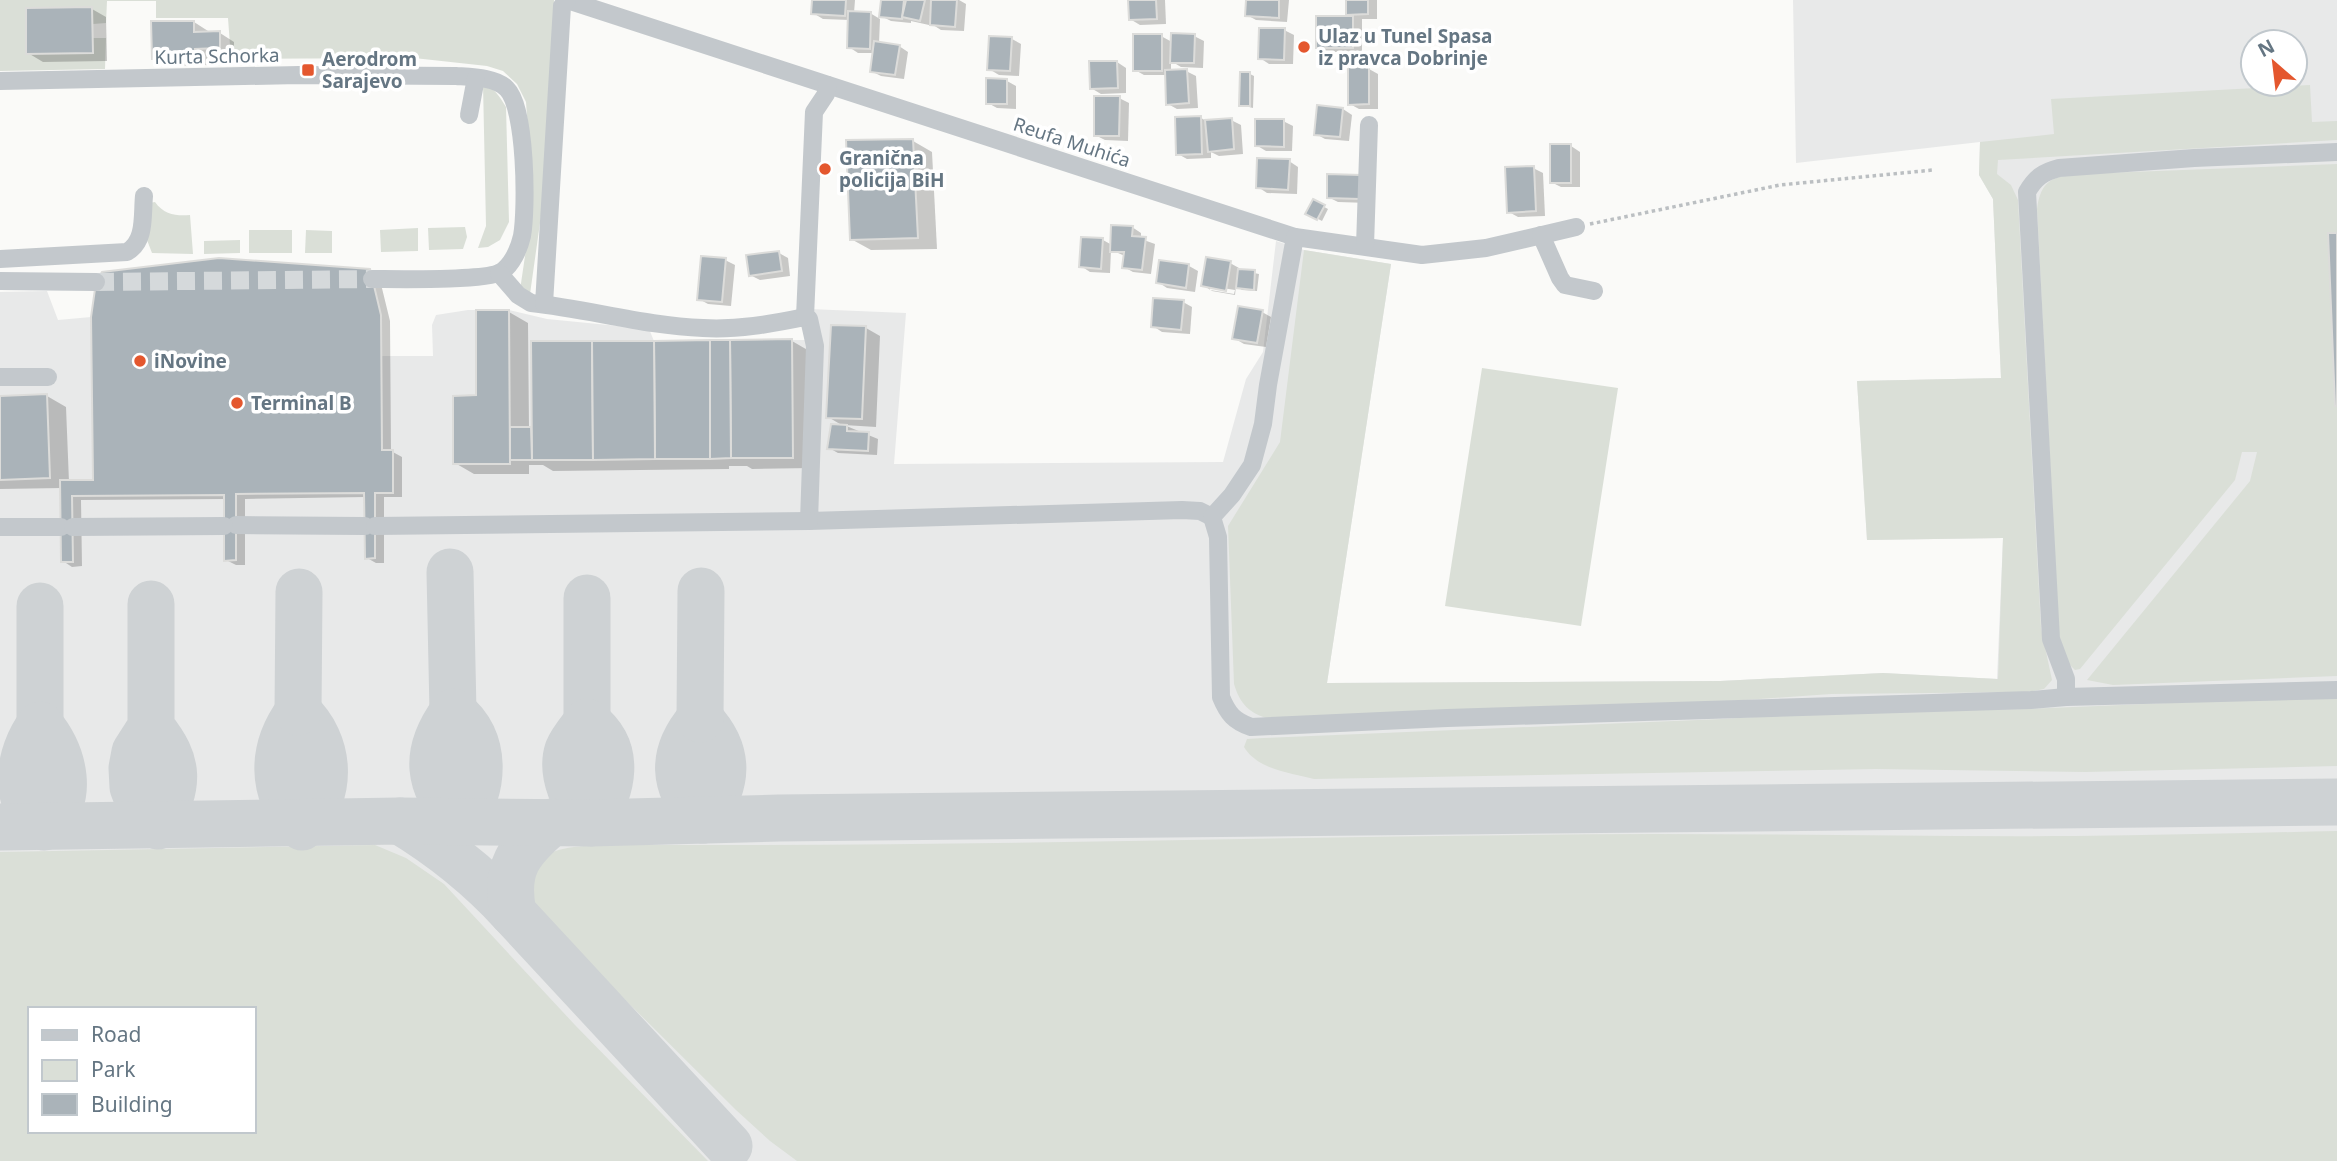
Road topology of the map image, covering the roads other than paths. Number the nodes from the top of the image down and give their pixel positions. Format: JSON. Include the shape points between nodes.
{"nodes":[{"id":1,"x":567,"y":0,"type":"edge"},
{"id":2,"x":476,"y":78,"type":"junction"},
{"id":3,"x":0,"y":81,"type":"edge"},
{"id":4,"x":828,"y":85,"type":"junction"},
{"id":5,"x":469,"y":114,"type":"dead end"},
{"id":6,"x":1369,"y":124,"type":"dead end"},
{"id":7,"x":2337,"y":152,"type":"edge"},
{"id":8,"x":144,"y":196,"type":"dead end"},
{"id":9,"x":1576,"y":228,"type":"road end"},
{"id":10,"x":1541,"y":235,"type":"junction"},
{"id":11,"x":1295,"y":237,"type":"junction"},
{"id":12,"x":1365,"y":246,"type":"junction"},
{"id":13,"x":0,"y":259,"type":"edge"},
{"id":14,"x":499,"y":273,"type":"junction"},
{"id":15,"x":372,"y":279,"type":"tunnel mouth"},
{"id":16,"x":0,"y":281,"type":"edge"},
{"id":17,"x":96,"y":282,"type":"tunnel mouth"},
{"id":18,"x":1594,"y":291,"type":"dead end"},
{"id":19,"x":544,"y":304,"type":"junction"},
{"id":20,"x":804,"y":317,"type":"junction"},
{"id":21,"x":0,"y":377,"type":"edge"},
{"id":22,"x":48,"y":377,"type":"dead end"},
{"id":23,"x":1212,"y":517,"type":"junction"},
{"id":24,"x":809,"y":521,"type":"junction"},
{"id":25,"x":0,"y":527,"type":"edge"},
{"id":26,"x":2337,"y":690,"type":"edge"},
{"id":27,"x":2066,"y":697,"type":"junction"}],
"edges":[{"from":1,"to":4,"type":"street","name":"Reufa Muhića"},
{"from":1,"to":19,"type":"street","via":[[562,6]]},
{"from":2,"to":3,"type":"street","name":"Kurta Schorka","via":[[299,75]]},
{"from":2,"to":5,"type":"street"},
{"from":2,"to":14,"type":"street","name":"Kurta Schorka","via":[[505,86],[521,120],[522,235],[512,262]]},
{"from":4,"to":11,"type":"street","name":"Reufa Muhića"},
{"from":4,"to":20,"type":"street","via":[[814,113]]},
{"from":6,"to":12,"type":"street"},
{"from":7,"to":27,"type":"street","via":[[2059,168],[2046,171],[2027,192],[2051,639],[2066,679]]},
{"from":8,"to":13,"type":"street","via":[[141,237],[127,252]]},
{"from":9,"to":10,"type":"street","name":"Reufa Muhića"},
{"from":10,"to":12,"type":"street","name":"Reufa Muhića","via":[[1486,248],[1422,255]]},
{"from":10,"to":18,"type":"street","via":[[1565,285]]},
{"from":11,"to":12,"type":"street","name":"Reufa Muhića"},
{"from":11,"to":23,"type":"street","via":[[1252,465]]},
{"from":14,"to":15,"type":"street"},
{"from":14,"to":19,"type":"street","via":[[518,295]]},
{"from":16,"to":17,"type":"street"},
{"from":19,"to":20,"type":"street","via":[[703,328]]},
{"from":20,"to":24,"type":"street","via":[[809,319],[815,346]]},
{"from":21,"to":22,"type":"street"},
{"from":23,"to":24,"type":"street","via":[[1182,510]]},
{"from":23,"to":27,"type":"street","via":[[1218,537],[1221,697],[1236,721],[1251,727]]},
{"from":24,"to":25,"type":"street"},
{"from":26,"to":27,"type":"street"}]}
